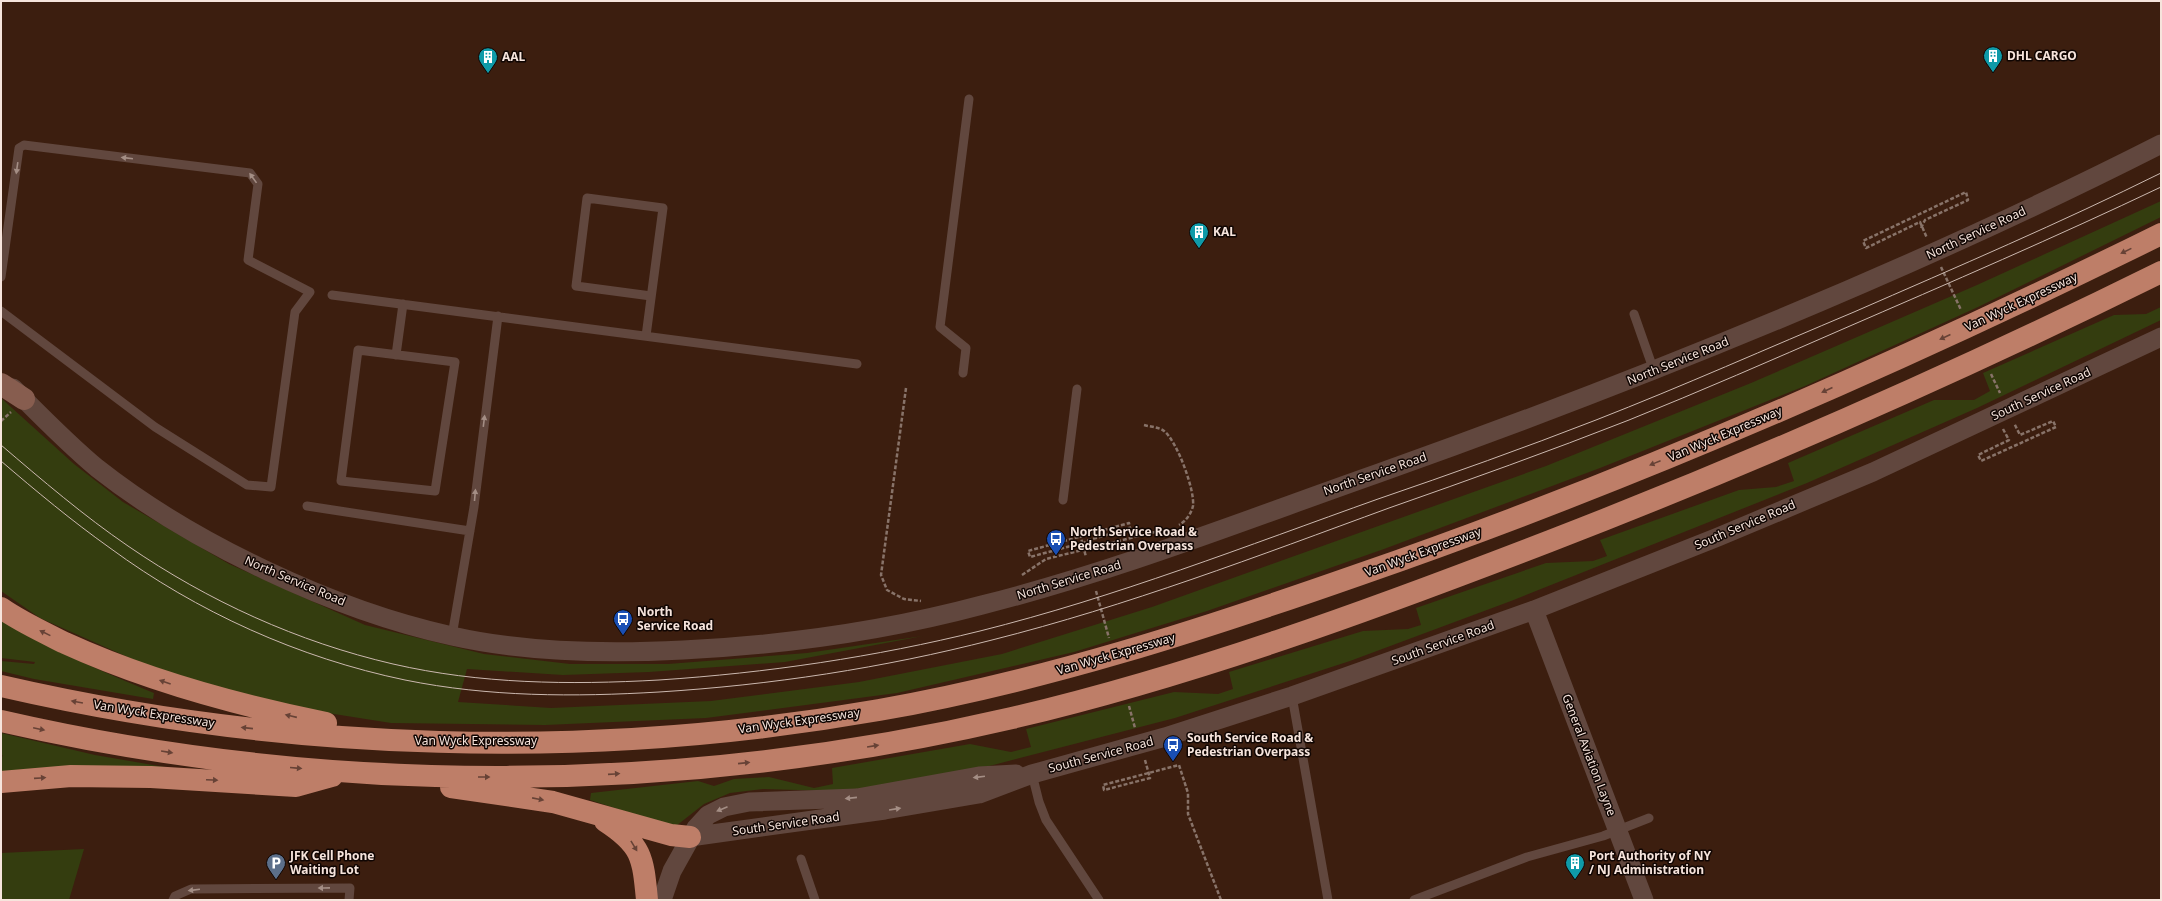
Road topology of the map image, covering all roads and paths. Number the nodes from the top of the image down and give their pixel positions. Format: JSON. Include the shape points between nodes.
{"nodes":[{"id":1,"x":969,"y":99,"type":"dead end"},
{"id":2,"x":2161,"y":144,"type":"edge"},
{"id":3,"x":1920,"y":222,"type":"dead end"},
{"id":4,"x":1921,"y":228,"type":"dead end"},
{"id":5,"x":2161,"y":234,"type":"edge"},
{"id":6,"x":2161,"y":272,"type":"edge"},
{"id":7,"x":1,"y":277,"type":"edge"},
{"id":8,"x":332,"y":294,"type":"dead end"},
{"id":9,"x":651,"y":296,"type":"junction"},
{"id":10,"x":403,"y":304,"type":"junction"},
{"id":11,"x":1,"y":311,"type":"edge"},
{"id":12,"x":1634,"y":314,"type":"dead end"},
{"id":13,"x":498,"y":316,"type":"junction"},
{"id":14,"x":646,"y":336,"type":"junction"},
{"id":15,"x":2161,"y":337,"type":"edge"},
{"id":16,"x":396,"y":355,"type":"junction"},
{"id":17,"x":856,"y":364,"type":"dead end"},
{"id":18,"x":1654,"y":371,"type":"junction"},
{"id":19,"x":963,"y":373,"type":"dead end"},
{"id":20,"x":1,"y":377,"type":"edge"},
{"id":21,"x":1,"y":384,"type":"edge"},
{"id":22,"x":906,"y":388,"type":"dead end"},
{"id":23,"x":1077,"y":389,"type":"dead end"},
{"id":24,"x":18,"y":404,"type":"junction"},
{"id":25,"x":1997,"y":416,"type":"junction"},
{"id":26,"x":1,"y":421,"type":"edge"},
{"id":27,"x":1144,"y":425,"type":"dead end"},
{"id":28,"x":2020,"y":435,"type":"dead end"},
{"id":29,"x":1063,"y":500,"type":"dead end"},
{"id":30,"x":307,"y":506,"type":"dead end"},
{"id":31,"x":1175,"y":526,"type":"dead end"},
{"id":32,"x":1164,"y":530,"type":"dead end"},
{"id":33,"x":470,"y":531,"type":"junction"},
{"id":34,"x":1082,"y":543,"type":"dead end"},
{"id":35,"x":1079,"y":550,"type":"junction"},
{"id":36,"x":1020,"y":577,"type":"dead end"},
{"id":37,"x":923,"y":601,"type":"dead end"},
{"id":38,"x":1,"y":608,"type":"edge"},
{"id":39,"x":1534,"y":610,"type":"junction"},
{"id":40,"x":452,"y":636,"type":"junction"},
{"id":41,"x":1,"y":686,"type":"edge"},
{"id":42,"x":1292,"y":696,"type":"junction"},
{"id":43,"x":1,"y":721,"type":"edge"},
{"id":44,"x":411,"y":740,"type":"junction"},
{"id":45,"x":347,"y":772,"type":"junction"},
{"id":46,"x":375,"y":774,"type":"junction"},
{"id":47,"x":1032,"y":774,"type":"junction"},
{"id":48,"x":1150,"y":778,"type":"dead end"},
{"id":49,"x":1,"y":782,"type":"edge"},
{"id":50,"x":594,"y":813,"type":"junction"},
{"id":51,"x":1649,"y":818,"type":"dead end"},
{"id":52,"x":1618,"y":831,"type":"junction"},
{"id":53,"x":690,"y":837,"type":"junction"},
{"id":54,"x":801,"y":859,"type":"dead end"},
{"id":55,"x":173,"y":900,"type":"edge"},
{"id":56,"x":350,"y":900,"type":"edge"},
{"id":57,"x":647,"y":900,"type":"edge"},
{"id":58,"x":662,"y":900,"type":"edge"},
{"id":59,"x":816,"y":900,"type":"edge"},
{"id":60,"x":1099,"y":900,"type":"edge"},
{"id":61,"x":1221,"y":900,"type":"edge"},
{"id":62,"x":1328,"y":900,"type":"edge"},
{"id":63,"x":1414,"y":900,"type":"edge"},
{"id":64,"x":1644,"y":900,"type":"edge"}],
"edges":[{"from":1,"to":19,"type":"lane","via":[[940,327],[966,348]]},
{"from":2,"to":18,"type":"street","name":"North Service Road","via":[[1904,266]]},
{"from":3,"to":4,"type":"path","via":[[1866,248],[1863,241],[1966,192],[1968,200],[1925,220]]},
{"from":5,"to":44,"type":"highway","name":"Van Wyck Expressway","one_way":true,"via":[[1912,352],[1651,464],[1386,566],[1145,647],[961,694],[876,711],[767,726],[673,736],[578,741]]},
{"from":46,"to":6,"type":"highway","one_way":true,"via":[[491,777],[580,775],[747,763],[841,751],[927,736],[1012,718],[1125,688],[1354,613],[1627,511],[1882,403]]},
{"from":11,"to":7,"type":"lane","one_way":true,"via":[[155,427],[247,485],[271,487],[295,312],[310,292],[248,260],[258,184],[250,172],[24,145],[19,148]]},
{"from":8,"to":10,"type":"lane"},
{"from":9,"to":9,"type":"lane","via":[[663,208],[587,198],[576,286]]},
{"from":9,"to":14,"type":"lane"},
{"from":10,"to":13,"type":"lane"},
{"from":10,"to":16,"type":"lane"},
{"from":12,"to":18,"type":"lane"},
{"from":13,"to":14,"type":"lane"},
{"from":33,"to":13,"type":"lane","one_way":true},
{"from":14,"to":17,"type":"lane"},
{"from":15,"to":25,"type":"street","name":"South Service Road"},
{"from":16,"to":16,"type":"lane","via":[[358,350],[341,480],[435,491],[455,362]]},
{"from":18,"to":40,"type":"street","name":"North Service Road","via":[[1484,435],[1144,556],[1028,593],[950,614],[799,640],[665,651],[560,650]]},
{"from":20,"to":24,"type":"street","name":"North Service Road"},
{"from":21,"to":24,"type":"street"},
{"from":22,"to":37,"type":"path","via":[[881,575],[887,590],[904,599]]},
{"from":23,"to":29,"type":"lane"},
{"from":24,"to":26,"type":"path"},
{"from":24,"to":40,"type":"street","name":"North Service Road","via":[[142,501],[193,532],[242,558],[311,589],[383,617]]},
{"from":25,"to":28,"type":"path","via":[[2009,440],[1978,455],[1981,461],[2056,427],[2053,421]]},
{"from":25,"to":39,"type":"street","name":"South Service Road","via":[[1873,472],[1718,537]]},
{"from":27,"to":31,"type":"path","via":[[1163,430],[1173,442],[1193,495],[1193,506],[1189,516]]},
{"from":30,"to":33,"type":"lane"},
{"from":32,"to":35,"type":"path"},
{"from":33,"to":40,"type":"lane"},
{"from":34,"to":35,"type":"path","via":[[1030,557],[1028,550],[1129,523],[1130,528],[1086,541]]},
{"from":35,"to":36,"type":"path","via":[[1046,559]]},
{"from":44,"to":38,"type":"highway","one_way":true,"via":[[277,713],[176,685],[81,650],[23,622]]},
{"from":39,"to":42,"type":"street","name":"South Service Road"},
{"from":39,"to":52,"type":"street","name":"General Aviation Layne"},
{"from":44,"to":41,"type":"highway","name":"Van Wyck Expressway","one_way":true,"via":[[310,734],[194,721],[66,700]]},
{"from":42,"to":47,"type":"street","name":"South Service Road","via":[[1165,737]]},
{"from":42,"to":62,"type":"lane"},
{"from":43,"to":45,"type":"highway","one_way":true,"via":[[171,753],[251,764]]},
{"from":45,"to":46,"type":"highway"},
{"from":49,"to":45,"type":"highway","one_way":true,"via":[[71,776],[152,777],[296,786]]},
{"from":46,"to":50,"type":"highway","one_way":true,"via":[[493,794],[530,797]]},
{"from":53,"to":47,"type":"street","name":"South Service Road","one_way":true,"via":[[980,794]]},
{"from":47,"to":53,"type":"street","one_way":true,"via":[[979,776],[915,789],[836,800],[740,803],[708,815]]},
{"from":47,"to":60,"type":"lane","via":[[1046,820]]},
{"from":48,"to":61,"type":"path","via":[[1104,790],[1103,785],[1179,765],[1188,793],[1188,814]]},
{"from":50,"to":53,"type":"highway","via":[[671,835]]},
{"from":50,"to":57,"type":"highway","one_way":true,"via":[[622,832],[633,843],[643,867]]},
{"from":51,"to":52,"type":"lane"},
{"from":52,"to":63,"type":"lane","via":[[1527,857]]},
{"from":52,"to":64,"type":"street","name":"General Aviation Layne"},
{"from":53,"to":58,"type":"street","via":[[672,871]]},
{"from":54,"to":59,"type":"lane"},
{"from":56,"to":55,"type":"lane","one_way":true,"via":[[350,888],[191,889],[175,896]]}]}
